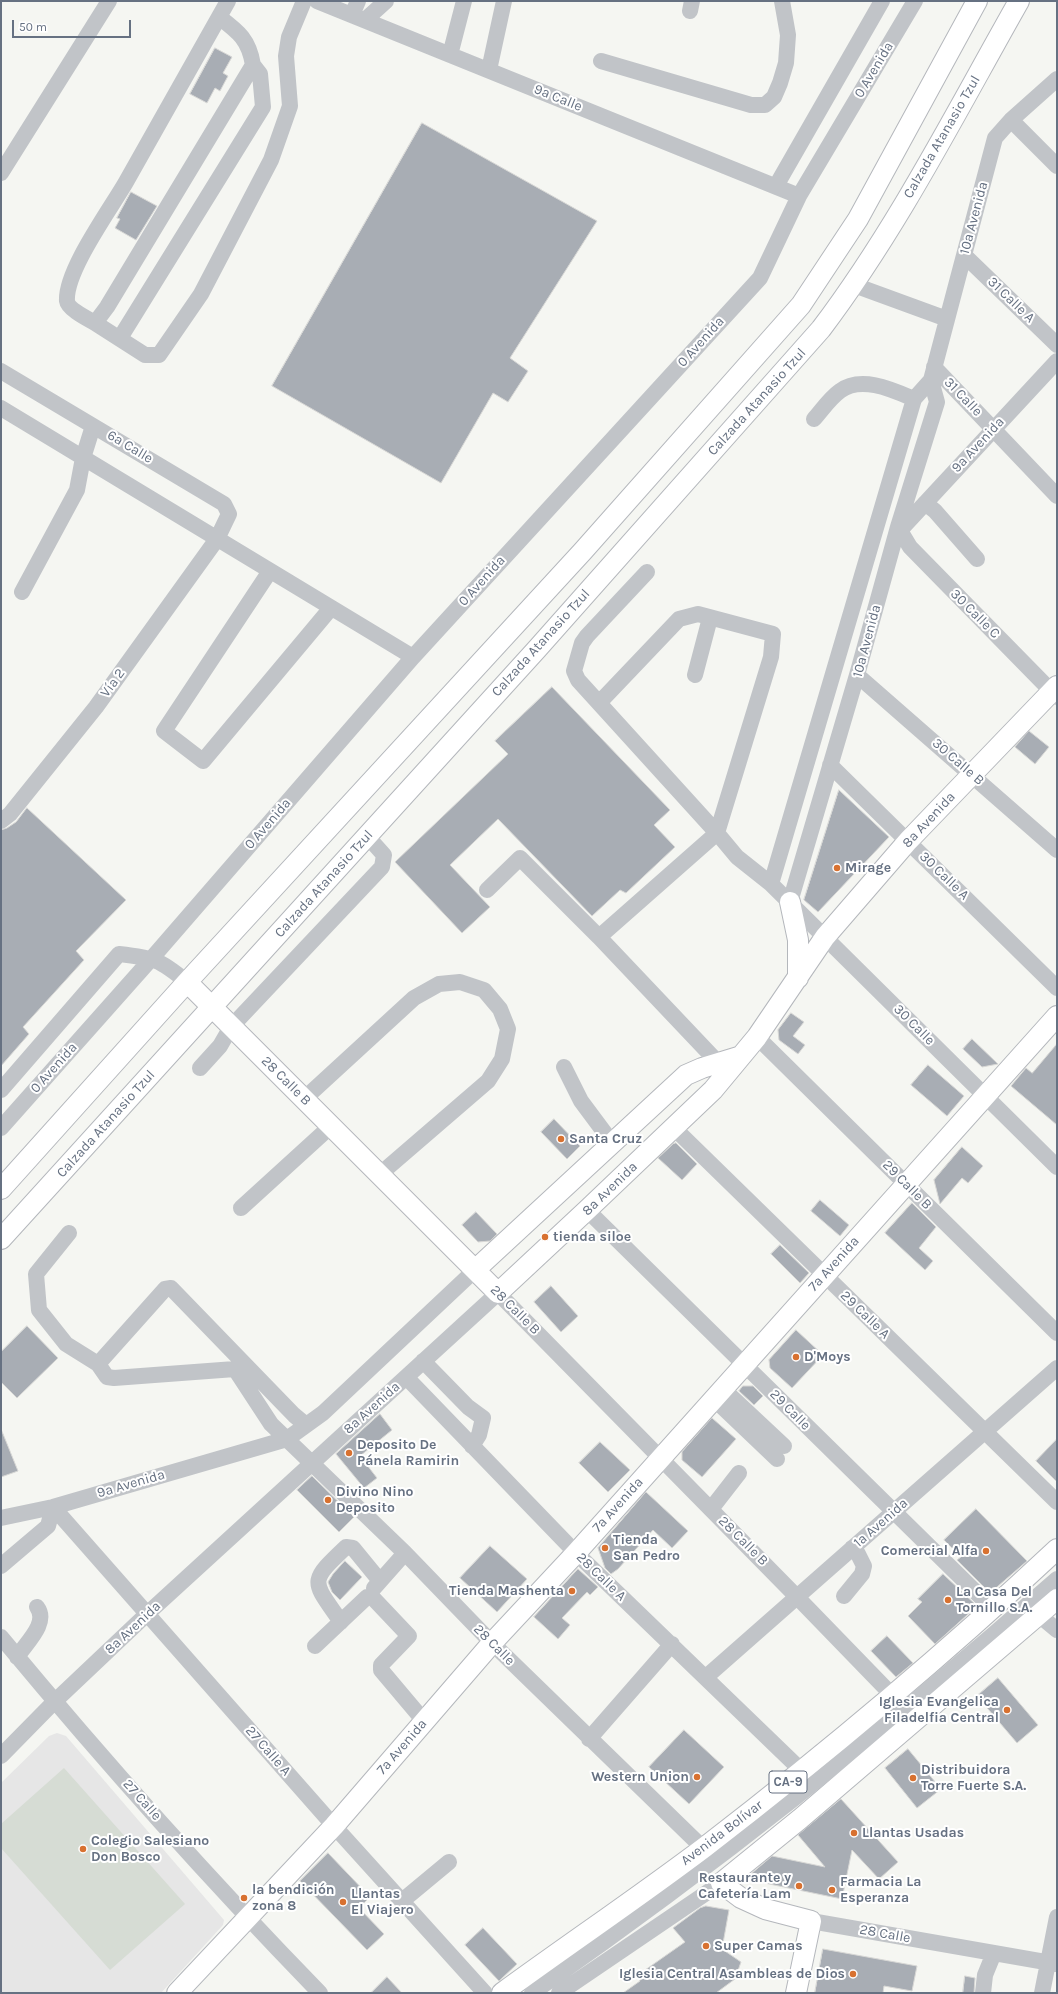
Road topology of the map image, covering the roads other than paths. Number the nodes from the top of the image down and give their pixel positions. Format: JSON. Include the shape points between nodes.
{"nodes":[{"id":1,"x":108,"y":1,"type":"edge"},
{"id":2,"x":228,"y":1,"type":"edge"},
{"id":3,"x":304,"y":1,"type":"edge"},
{"id":4,"x":317,"y":1,"type":"edge"},
{"id":5,"x":386,"y":1,"type":"edge"},
{"id":6,"x":464,"y":1,"type":"edge"},
{"id":7,"x":504,"y":1,"type":"edge"},
{"id":8,"x":782,"y":1,"type":"edge"},
{"id":9,"x":882,"y":1,"type":"edge"},
{"id":10,"x":914,"y":1,"type":"edge"},
{"id":11,"x":977,"y":1,"type":"edge"},
{"id":12,"x":1018,"y":1,"type":"edge"},
{"id":13,"x":358,"y":12,"type":"edge"},
{"id":14,"x":218,"y":17,"type":"junction"},
{"id":15,"x":450,"y":54,"type":"junction"},
{"id":16,"x":601,"y":61,"type":"dead end"},
{"id":17,"x":253,"y":65,"type":"junction"},
{"id":18,"x":490,"y":70,"type":"junction"},
{"id":19,"x":1057,"y":79,"type":"edge"},
{"id":20,"x":1011,"y":120,"type":"junction"},
{"id":21,"x":1057,"y":166,"type":"edge"},
{"id":22,"x":1,"y":173,"type":"edge"},
{"id":23,"x":776,"y":186,"type":"junction"},
{"id":24,"x":800,"y":196,"type":"junction"},
{"id":25,"x":964,"y":254,"type":"junction"},
{"id":26,"x":854,"y":285,"type":"junction"},
{"id":27,"x":947,"y":319,"type":"junction"},
{"id":28,"x":95,"y":323,"type":"junction"},
{"id":29,"x":120,"y":338,"type":"junction"},
{"id":30,"x":1057,"y":345,"type":"edge"},
{"id":31,"x":1057,"y":361,"type":"edge"},
{"id":32,"x":1,"y":371,"type":"edge"},
{"id":33,"x":933,"y":373,"type":"junction"},
{"id":34,"x":914,"y":399,"type":"junction"},
{"id":35,"x":1,"y":408,"type":"edge"},
{"id":36,"x":814,"y":419,"type":"dead end"},
{"id":37,"x":93,"y":426,"type":"junction"},
{"id":38,"x":993,"y":429,"type":"junction"},
{"id":39,"x":83,"y":458,"type":"junction"},
{"id":40,"x":1057,"y":496,"type":"edge"},
{"id":41,"x":925,"y":503,"type":"junction"},
{"id":42,"x":898,"y":527,"type":"junction"},
{"id":43,"x":217,"y":539,"type":"junction"},
{"id":44,"x":977,"y":559,"type":"dead end"},
{"id":45,"x":270,"y":571,"type":"junction"},
{"id":46,"x":647,"y":572,"type":"dead end"},
{"id":47,"x":22,"y":592,"type":"dead end"},
{"id":48,"x":331,"y":608,"type":"junction"},
{"id":49,"x":710,"y":618,"type":"junction"},
{"id":50,"x":412,"y":657,"type":"junction"},
{"id":51,"x":695,"y":675,"type":"dead end"},
{"id":52,"x":858,"y":675,"type":"junction"},
{"id":53,"x":1055,"y":692,"type":"edge"},
{"id":54,"x":599,"y":703,"type":"junction"},
{"id":55,"x":830,"y":765,"type":"junction"},
{"id":56,"x":972,"y":774,"type":"junction"},
{"id":57,"x":1,"y":821,"type":"edge"},
{"id":58,"x":717,"y":833,"type":"junction"},
{"id":59,"x":368,"y":836,"type":"junction"},
{"id":60,"x":908,"y":841,"type":"junction"},
{"id":61,"x":1057,"y":850,"type":"edge"},
{"id":62,"x":771,"y":884,"type":"junction"},
{"id":63,"x":487,"y":890,"type":"dead end"},
{"id":64,"x":790,"y":902,"type":"junction"},
{"id":65,"x":825,"y":937,"type":"junction"},
{"id":66,"x":599,"y":938,"type":"junction"},
{"id":67,"x":119,"y":954,"type":"joint"},
{"id":68,"x":152,"y":958,"type":"junction"},
{"id":69,"x":798,"y":978,"type":"junction"},
{"id":70,"x":187,"y":982,"type":"junction"},
{"id":71,"x":1057,"y":988,"type":"edge"},
{"id":72,"x":212,"y":1008,"type":"junction"},
{"id":73,"x":1057,"y":1016,"type":"edge"},
{"id":74,"x":231,"y":1027,"type":"junction"},
{"id":75,"x":757,"y":1037,"type":"junction"},
{"id":76,"x":728,"y":1064,"type":"junction"},
{"id":77,"x":564,"y":1067,"type":"dead end"},
{"id":78,"x":200,"y":1068,"type":"dead end"},
{"id":79,"x":1,"y":1090,"type":"edge"},
{"id":80,"x":986,"y":1095,"type":"junction"},
{"id":81,"x":304,"y":1099,"type":"junction"},
{"id":82,"x":330,"y":1126,"type":"junction"},
{"id":83,"x":1,"y":1128,"type":"edge"},
{"id":84,"x":674,"y":1128,"type":"junction"},
{"id":85,"x":613,"y":1144,"type":"junction"},
{"id":86,"x":1057,"y":1167,"type":"edge"},
{"id":87,"x":379,"y":1175,"type":"junction"},
{"id":88,"x":906,"y":1184,"type":"junction"},
{"id":89,"x":1,"y":1189,"type":"edge"},
{"id":90,"x":241,"y":1208,"type":"dead end"},
{"id":91,"x":587,"y":1210,"type":"junction"},
{"id":92,"x":69,"y":1233,"type":"dead end"},
{"id":93,"x":1,"y":1239,"type":"edge"},
{"id":94,"x":475,"y":1270,"type":"junction"},
{"id":95,"x":824,"y":1274,"type":"junction"},
{"id":96,"x":498,"y":1293,"type":"junction"},
{"id":97,"x":1057,"y":1333,"type":"edge"},
{"id":98,"x":423,"y":1361,"type":"junction"},
{"id":99,"x":98,"y":1364,"type":"junction"},
{"id":100,"x":743,"y":1364,"type":"junction"},
{"id":101,"x":1057,"y":1368,"type":"edge"},
{"id":102,"x":406,"y":1377,"type":"junction"},
{"id":103,"x":718,"y":1393,"type":"junction"},
{"id":104,"x":282,"y":1403,"type":"junction"},
{"id":105,"x":268,"y":1418,"type":"junction"},
{"id":106,"x":306,"y":1425,"type":"junction"},
{"id":107,"x":985,"y":1432,"type":"junction"},
{"id":108,"x":287,"y":1439,"type":"junction"},
{"id":109,"x":472,"y":1446,"type":"junction"},
{"id":110,"x":781,"y":1452,"type":"dead end"},
{"id":111,"x":660,"y":1458,"type":"junction"},
{"id":112,"x":312,"y":1463,"type":"junction"},
{"id":113,"x":739,"y":1473,"type":"dead end"},
{"id":114,"x":1057,"y":1502,"type":"edge"},
{"id":115,"x":53,"y":1507,"type":"junction"},
{"id":116,"x":711,"y":1509,"type":"junction"},
{"id":117,"x":894,"y":1512,"type":"junction"},
{"id":118,"x":1,"y":1518,"type":"edge"},
{"id":119,"x":852,"y":1548,"type":"junction"},
{"id":120,"x":1057,"y":1549,"type":"edge"},
{"id":121,"x":405,"y":1553,"type":"junction"},
{"id":122,"x":576,"y":1553,"type":"junction"},
{"id":123,"x":1,"y":1566,"type":"edge"},
{"id":124,"x":1057,"y":1579,"type":"edge"},
{"id":125,"x":380,"y":1581,"type":"junction"},
{"id":126,"x":797,"y":1596,"type":"junction"},
{"id":127,"x":844,"y":1596,"type":"dead end"},
{"id":128,"x":367,"y":1597,"type":"junction"},
{"id":129,"x":1057,"y":1599,"type":"edge"},
{"id":130,"x":37,"y":1607,"type":"dead end"},
{"id":131,"x":993,"y":1609,"type":"junction"},
{"id":132,"x":147,"y":1614,"type":"junction"},
{"id":133,"x":1039,"y":1615,"type":"junction"},
{"id":134,"x":341,"y":1622,"type":"junction"},
{"id":135,"x":1057,"y":1630,"type":"edge"},
{"id":136,"x":1,"y":1637,"type":"edge"},
{"id":137,"x":492,"y":1643,"type":"junction"},
{"id":138,"x":672,"y":1644,"type":"junction"},
{"id":139,"x":315,"y":1646,"type":"dead end"},
{"id":140,"x":17,"y":1657,"type":"junction"},
{"id":141,"x":706,"y":1677,"type":"junction"},
{"id":142,"x":893,"y":1696,"type":"junction"},
{"id":143,"x":54,"y":1702,"type":"junction"},
{"id":144,"x":424,"y":1721,"type":"junction"},
{"id":145,"x":589,"y":1739,"type":"junction"},
{"id":146,"x":1,"y":1756,"type":"edge"},
{"id":147,"x":802,"y":1771,"type":"junction"},
{"id":148,"x":334,"y":1826,"type":"junction"},
{"id":149,"x":703,"y":1848,"type":"junction"},
{"id":150,"x":449,"y":1862,"type":"dead end"},
{"id":151,"x":722,"y":1883,"type":"junction"},
{"id":152,"x":402,"y":1901,"type":"junction"},
{"id":153,"x":1057,"y":1917,"type":"edge"},
{"id":154,"x":247,"y":1918,"type":"junction"},
{"id":155,"x":811,"y":1921,"type":"junction"},
{"id":156,"x":994,"y":1953,"type":"junction"},
{"id":157,"x":1053,"y":1963,"type":"edge"},
{"id":158,"x":177,"y":1993,"type":"edge"},
{"id":159,"x":320,"y":1993,"type":"edge"},
{"id":160,"x":485,"y":1993,"type":"edge"},
{"id":161,"x":502,"y":1993,"type":"edge"},
{"id":162,"x":532,"y":1993,"type":"edge"},
{"id":163,"x":559,"y":1993,"type":"edge"},
{"id":164,"x":796,"y":1993,"type":"edge"},
{"id":165,"x":983,"y":1993,"type":"edge"},
{"id":166,"x":1042,"y":1993,"type":"edge"}],
"edges":[{"from":1,"to":22,"type":"street"},
{"from":2,"to":14,"type":"street"},
{"from":3,"to":29,"type":"street","via":[[289,37],[286,56],[290,106],[271,160],[201,294],[159,356],[145,355]]},
{"from":4,"to":13,"type":"street","name":"9a Calle"},
{"from":5,"to":13,"type":"street"},
{"from":6,"to":15,"type":"street"},
{"from":7,"to":18,"type":"street"},
{"from":8,"to":16,"type":"street","via":[[788,35],[786,63],[774,97],[765,105],[751,105]]},
{"from":9,"to":23,"type":"street","name":"0 Avenida"},
{"from":10,"to":24,"type":"street","name":"0 Avenida"},
{"from":11,"to":70,"type":"main road","via":[[858,219],[801,304],[577,557]]},
{"from":12,"to":26,"type":"main road","name":"Calzada Atanasio Tzul","via":[[918,179]]},
{"from":13,"to":15,"type":"street","name":"9a Calle"},
{"from":14,"to":17,"type":"street","via":[[238,31],[251,50]]},
{"from":14,"to":28,"type":"street","via":[[71,279],[67,302],[69,306]]},
{"from":15,"to":18,"type":"street","name":"9a Calle"},
{"from":17,"to":28,"type":"street","via":[[108,307]]},
{"from":17,"to":29,"type":"street","via":[[260,74],[263,107]]},
{"from":18,"to":23,"type":"street","name":"9a Calle"},
{"from":19,"to":20,"type":"street","name":"10a Avenida"},
{"from":20,"to":21,"type":"street"},
{"from":20,"to":25,"type":"street","name":"10a Avenida","via":[[995,138]]},
{"from":23,"to":24,"type":"street","name":"9a Calle"},
{"from":24,"to":50,"type":"street","name":"0 Avenida","via":[[760,278]]},
{"from":25,"to":27,"type":"street","name":"10a Avenida"},
{"from":25,"to":30,"type":"street","name":"31 Calle A"},
{"from":26,"to":27,"type":"street"},
{"from":26,"to":59,"type":"main road","name":"Calzada Atanasio Tzul","via":[[816,335]]},
{"from":27,"to":33,"type":"street","name":"10a Avenida"},
{"from":28,"to":29,"type":"street"},
{"from":31,"to":38,"type":"street","name":"9a Avenida"},
{"from":32,"to":37,"type":"street","name":"6a Calle"},
{"from":33,"to":34,"type":"street","name":"10a Avenida"},
{"from":33,"to":38,"type":"street","name":"31 Calle"},
{"from":33,"to":42,"type":"street","name":"10a Avenida","via":[[937,402]]},
{"from":34,"to":36,"type":"street","via":[[887,388],[860,384],[840,391]]},
{"from":34,"to":62,"type":"street","name":"10a Avenida"},
{"from":35,"to":39,"type":"street"},
{"from":37,"to":39,"type":"street"},
{"from":37,"to":43,"type":"street","name":"6a Calle","via":[[224,504],[229,514]]},
{"from":38,"to":40,"type":"street","name":"31 Calle"},
{"from":38,"to":41,"type":"street","name":"9a Avenida"},
{"from":39,"to":43,"type":"street"},
{"from":39,"to":47,"type":"street","via":[[78,490]]},
{"from":41,"to":42,"type":"street","name":"9a Avenida","via":[[904,526]]},
{"from":41,"to":44,"type":"street"},
{"from":42,"to":52,"type":"street","name":"10a Avenida"},
{"from":42,"to":53,"type":"street","name":"30 Calle C","via":[[910,547]]},
{"from":43,"to":45,"type":"street"},
{"from":43,"to":57,"type":"street","name":"Vía 2","via":[[96,707],[10,814]]},
{"from":45,"to":48,"type":"street"},
{"from":45,"to":48,"type":"street","via":[[164,731],[203,761]]},
{"from":46,"to":54,"type":"street","name":"30 Calle","via":[[582,643],[574,671],[578,680]]},
{"from":48,"to":50,"type":"street"},
{"from":49,"to":51,"type":"street"},
{"from":49,"to":54,"type":"street","via":[[698,614],[679,619]]},
{"from":49,"to":58,"type":"street","via":[[773,634],[771,657]]},
{"from":50,"to":68,"type":"street","name":"0 Avenida"},
{"from":52,"to":55,"type":"street","name":"10a Avenida"},
{"from":52,"to":56,"type":"street","name":"30 Calle B"},
{"from":53,"to":56,"type":"main road","name":"8a Avenida"},
{"from":54,"to":58,"type":"street","name":"30 Calle"},
{"from":55,"to":60,"type":"street","name":"30 Calle A"},
{"from":55,"to":64,"type":"street","name":"10a Avenida"},
{"from":56,"to":60,"type":"main road","name":"8a Avenida"},
{"from":56,"to":61,"type":"street","name":"30 Calle B"},
{"from":58,"to":62,"type":"street","name":"30 Calle","via":[[737,857]]},
{"from":58,"to":66,"type":"street"},
{"from":59,"to":72,"type":"main road","name":"Calzada Atanasio Tzul"},
{"from":59,"to":74,"type":"street","via":[[384,855],[382,867]]},
{"from":60,"to":65,"type":"main road","name":"8a Avenida"},
{"from":60,"to":71,"type":"street","name":"30 Calle A"},
{"from":62,"to":64,"type":"street","name":"30 Calle"},
{"from":63,"to":66,"type":"street","via":[[520,858]]},
{"from":64,"to":65,"type":"street","name":"30 Calle"},
{"from":64,"to":69,"type":"main road","via":[[798,940]]},
{"from":65,"to":69,"type":"main road","name":"8a Avenida"},
{"from":65,"to":80,"type":"street","name":"30 Calle"},
{"from":66,"to":76,"type":"street"},
{"from":67,"to":68,"type":"street","name":"28 Calle B"},
{"from":67,"to":79,"type":"street","name":"0 Avenida"},
{"from":68,"to":70,"type":"street","name":"28 Calle B"},
{"from":68,"to":83,"type":"street","name":"0 Avenida"},
{"from":69,"to":75,"type":"main road","name":"8a Avenida"},
{"from":70,"to":72,"type":"main road","name":"28 Calle B"},
{"from":70,"to":89,"type":"main road"},
{"from":72,"to":74,"type":"main road","name":"28 Calle B"},
{"from":72,"to":93,"type":"main road","name":"Calzada Atanasio Tzul"},
{"from":73,"to":80,"type":"main road","name":"7a Avenida"},
{"from":74,"to":78,"type":"street","via":[[220,1046]]},
{"from":74,"to":81,"type":"main road","name":"28 Calle B"},
{"from":75,"to":76,"type":"main road","name":"8a Avenida"},
{"from":75,"to":88,"type":"street","name":"29 Calle B"},
{"from":76,"to":84,"type":"main road","name":"8a Avenida","via":[[713,1090]]},
{"from":76,"to":85,"type":"main road","name":"8a Avenida","via":[[686,1076]]},
{"from":77,"to":85,"type":"street","via":[[581,1100]]},
{"from":80,"to":86,"type":"street","name":"30 Calle"},
{"from":80,"to":88,"type":"main road","name":"7a Avenida"},
{"from":81,"to":82,"type":"main road","name":"28 Calle B"},
{"from":81,"to":87,"type":"street","via":[[414,998],[439,984],[460,982],[484,990],[500,1009],[508,1029],[502,1059],[488,1081]]},
{"from":82,"to":87,"type":"main road","name":"28 Calle B"},
{"from":82,"to":90,"type":"street"},
{"from":84,"to":91,"type":"main road","name":"8a Avenida"},
{"from":84,"to":95,"type":"street","name":"29 Calle A"},
{"from":85,"to":94,"type":"main road","name":"8a Avenida"},
{"from":87,"to":94,"type":"main road","name":"28 Calle B"},
{"from":88,"to":95,"type":"main road","name":"7a Avenida"},
{"from":88,"to":97,"type":"street","name":"29 Calle B"},
{"from":91,"to":96,"type":"main road","name":"8a Avenida"},
{"from":91,"to":100,"type":"street","name":"29 Calle"},
{"from":92,"to":99,"type":"street","via":[[36,1274],[39,1310],[66,1344]]},
{"from":94,"to":96,"type":"main road","name":"28 Calle B"},
{"from":94,"to":106,"type":"street","name":"8a Avenida","via":[[323,1413]]},
{"from":95,"to":100,"type":"main road","name":"7a Avenida"},
{"from":95,"to":107,"type":"street","name":"29 Calle A"},
{"from":96,"to":98,"type":"street","name":"8a Avenida"},
{"from":96,"to":111,"type":"street","name":"28 Calle B"},
{"from":98,"to":102,"type":"street","name":"8a Avenida"},
{"from":98,"to":109,"type":"street","via":[[483,1418],[483,1425]]},
{"from":99,"to":104,"type":"street","via":[[165,1289],[171,1288]]},
{"from":99,"to":105,"type":"street","name":"28 Calle","via":[[107,1377],[114,1378],[235,1369]]},
{"from":100,"to":103,"type":"main road","name":"7a Avenida"},
{"from":100,"to":117,"type":"street","name":"29 Calle"},
{"from":101,"to":107,"type":"street","name":"1a Avenida"},
{"from":102,"to":109,"type":"street","name":"28 Calle A"},
{"from":102,"to":112,"type":"street","name":"8a Avenida"},
{"from":103,"to":110,"type":"street"},
{"from":103,"to":111,"type":"main road","name":"7a Avenida"},
{"from":104,"to":105,"type":"street"},
{"from":104,"to":106,"type":"street"},
{"from":105,"to":108,"type":"street","name":"28 Calle"},
{"from":106,"to":108,"type":"street","name":"8a Avenida"},
{"from":107,"to":114,"type":"street","name":"29 Calle A"},
{"from":107,"to":117,"type":"street","name":"1a Avenida"},
{"from":108,"to":112,"type":"street","name":"28 Calle"},
{"from":108,"to":115,"type":"street","name":"9a Avenida"},
{"from":109,"to":122,"type":"street","name":"28 Calle A"},
{"from":111,"to":116,"type":"street","name":"28 Calle B"},
{"from":111,"to":122,"type":"main road","name":"7a Avenida"},
{"from":112,"to":121,"type":"street","name":"28 Calle"},
{"from":112,"to":132,"type":"street","name":"8a Avenida"},
{"from":113,"to":116,"type":"street"},
{"from":115,"to":118,"type":"street","name":"9a Avenida"},
{"from":115,"to":123,"type":"street","via":[[48,1526]]},
{"from":115,"to":132,"type":"street","name":"27 Calle A"},
{"from":116,"to":126,"type":"street","name":"28 Calle B"},
{"from":117,"to":119,"type":"street","name":"1a Avenida"},
{"from":117,"to":131,"type":"street","name":"29 Calle"},
{"from":119,"to":126,"type":"street","name":"1a Avenida"},
{"from":119,"to":127,"type":"street","via":[[864,1566],[862,1574]]},
{"from":120,"to":131,"type":"main road","name":"Avenida Bolívar","number":"CA-9"},
{"from":121,"to":125,"type":"street"},
{"from":121,"to":137,"type":"street","name":"28 Calle"},
{"from":122,"to":137,"type":"main road","name":"7a Avenida"},
{"from":122,"to":138,"type":"street","name":"28 Calle A"},
{"from":124,"to":162,"type":"street","via":[[858,1747],[718,1858]]},
{"from":125,"to":128,"type":"street"},
{"from":125,"to":134,"type":"street","via":[[353,1548],[346,1547],[331,1561],[321,1572],[319,1588]]},
{"from":126,"to":141,"type":"street","name":"1a Avenida"},
{"from":126,"to":142,"type":"street","name":"28 Calle B"},
{"from":128,"to":134,"type":"street"},
{"from":128,"to":144,"type":"street","via":[[373,1598],[410,1636],[381,1665],[381,1670]]},
{"from":129,"to":133,"type":"main road","number":"CA-9"},
{"from":130,"to":140,"type":"street","via":[[41,1612],[37,1630]]},
{"from":131,"to":142,"type":"main road","name":"Avenida Bolívar","number":"CA-9"},
{"from":132,"to":143,"type":"street","name":"8a Avenida"},
{"from":132,"to":148,"type":"street","name":"27 Calle A"},
{"from":133,"to":135,"type":"street"},
{"from":133,"to":151,"type":"main road","number":"CA-9"},
{"from":134,"to":139,"type":"street"},
{"from":136,"to":140,"type":"street","name":"27 Calle"},
{"from":137,"to":144,"type":"main road","name":"7a Avenida"},
{"from":137,"to":145,"type":"street","name":"28 Calle"},
{"from":138,"to":141,"type":"street","name":"28 Calle A"},
{"from":138,"to":145,"type":"street"},
{"from":140,"to":143,"type":"street","name":"27 Calle"},
{"from":141,"to":147,"type":"street","name":"28 Calle A"},
{"from":142,"to":147,"type":"main road","name":"Avenida Bolívar","number":"CA-9"},
{"from":143,"to":146,"type":"street","name":"8a Avenida"},
{"from":143,"to":154,"type":"street","name":"27 Calle"},
{"from":144,"to":148,"type":"main road","name":"7a Avenida"},
{"from":145,"to":149,"type":"street","name":"28 Calle"},
{"from":147,"to":149,"type":"main road","name":"Avenida Bolívar","number":"CA-9"},
{"from":148,"to":152,"type":"street","name":"27 Calle A"},
{"from":148,"to":154,"type":"main road","name":"7a Avenida"},
{"from":149,"to":161,"type":"main road","name":"Avenida Bolívar","number":"CA-9"},
{"from":150,"to":152,"type":"street"},
{"from":151,"to":155,"type":"main road","name":"28 Calle","via":[[741,1898],[765,1909]]},
{"from":151,"to":163,"type":"street","number":"CA-9"},
{"from":152,"to":160,"type":"street","name":"27 Calle A"},
{"from":153,"to":157,"type":"street"},
{"from":154,"to":158,"type":"main road","name":"7a Avenida"},
{"from":154,"to":159,"type":"street","name":"27 Calle"},
{"from":155,"to":156,"type":"street","name":"28 Calle"},
{"from":155,"to":164,"type":"main road"},
{"from":156,"to":157,"type":"street","name":"28 Calle"},
{"from":156,"to":165,"type":"street","via":[[985,1975]]},
{"from":157,"to":166,"type":"street"}]}
